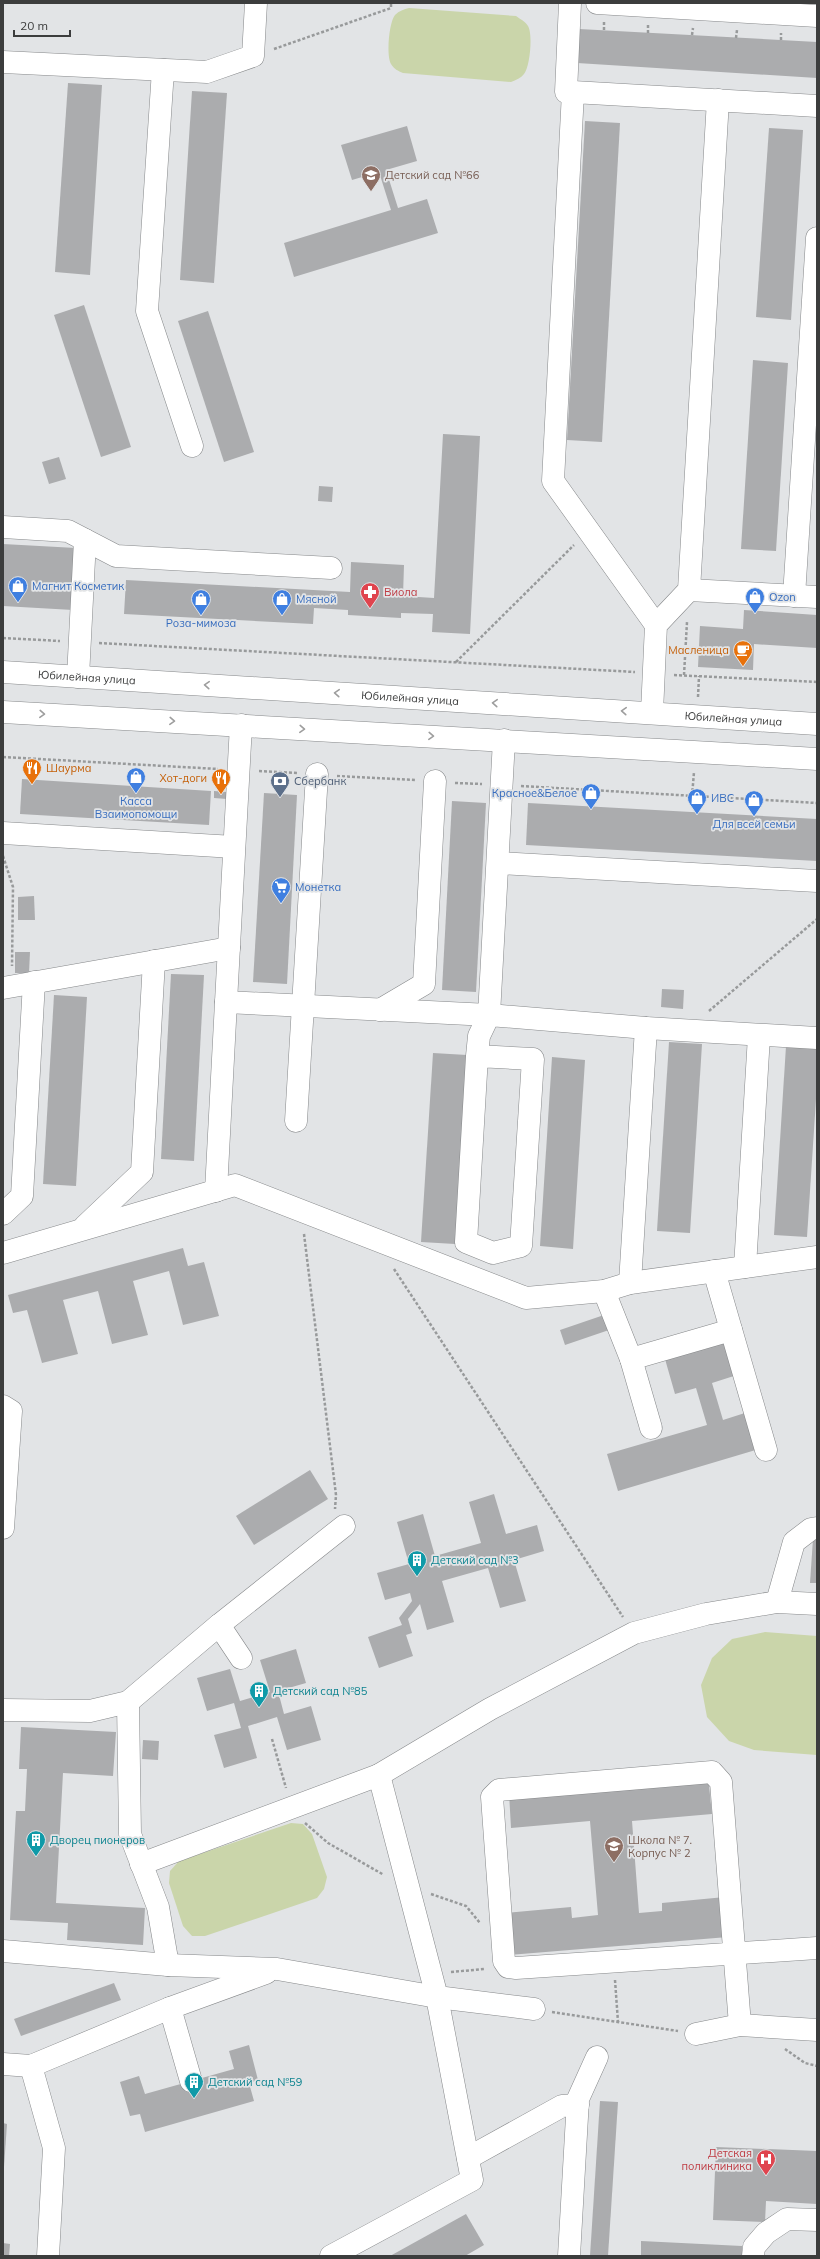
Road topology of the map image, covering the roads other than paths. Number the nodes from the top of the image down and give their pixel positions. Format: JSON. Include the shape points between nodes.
{"nodes":[{"id":1,"x":256,"y":3,"type":"edge"},
{"id":2,"x":570,"y":3,"type":"edge"},
{"id":3,"x":597,"y":3,"type":"edge"},
{"id":4,"x":817,"y":16,"type":"edge"},
{"id":5,"x":3,"y":62,"type":"edge"},
{"id":6,"x":163,"y":70,"type":"junction"},
{"id":7,"x":573,"y":92,"type":"junction"},
{"id":8,"x":718,"y":100,"type":"junction"},
{"id":9,"x":817,"y":106,"type":"edge"},
{"id":10,"x":817,"y":238,"type":"edge"},
{"id":11,"x":192,"y":446,"type":"dead end"},
{"id":12,"x":3,"y":527,"type":"edge"},
{"id":13,"x":85,"y":540,"type":"junction"},
{"id":14,"x":330,"y":568,"type":"dead end"},
{"id":15,"x":689,"y":590,"type":"junction"},
{"id":16,"x":794,"y":596,"type":"junction"},
{"id":17,"x":817,"y":597,"type":"edge"},
{"id":18,"x":656,"y":625,"type":"junction"},
{"id":19,"x":3,"y":672,"type":"edge"},
{"id":20,"x":78,"y":677,"type":"junction"},
{"id":21,"x":3,"y":712,"type":"edge"},
{"id":22,"x":652,"y":712,"type":"junction"},
{"id":23,"x":817,"y":724,"type":"edge"},
{"id":24,"x":241,"y":725,"type":"junction"},
{"id":25,"x":504,"y":740,"type":"junction"},
{"id":26,"x":817,"y":758,"type":"edge"},
{"id":27,"x":317,"y":774,"type":"road end"},
{"id":28,"x":434,"y":782,"type":"road end"},
{"id":29,"x":3,"y":833,"type":"edge"},
{"id":30,"x":234,"y":847,"type":"junction"},
{"id":31,"x":498,"y":863,"type":"junction"},
{"id":32,"x":817,"y":881,"type":"edge"},
{"id":33,"x":229,"y":948,"type":"junction"},
{"id":34,"x":154,"y":960,"type":"junction"},
{"id":35,"x":34,"y":982,"type":"junction"},
{"id":36,"x":7,"y":987,"type":"edge"},
{"id":37,"x":226,"y":1002,"type":"junction"},
{"id":38,"x":305,"y":1006,"type":"junction"},
{"id":39,"x":380,"y":1010,"type":"junction"},
{"id":40,"x":489,"y":1016,"type":"junction"},
{"id":41,"x":646,"y":1028,"type":"junction"},
{"id":42,"x":759,"y":1036,"type":"junction"},
{"id":43,"x":817,"y":1038,"type":"edge"},
{"id":44,"x":478,"y":1056,"type":"junction"},
{"id":45,"x":296,"y":1121,"type":"dead end"},
{"id":46,"x":216,"y":1191,"type":"junction"},
{"id":47,"x":3,"y":1214,"type":"edge"},
{"id":48,"x":82,"y":1229,"type":"junction"},
{"id":49,"x":3,"y":1253,"type":"edge"},
{"id":50,"x":493,"y":1253,"type":"junction"},
{"id":51,"x":817,"y":1257,"type":"edge"},
{"id":52,"x":745,"y":1267,"type":"junction"},
{"id":53,"x":714,"y":1271,"type":"junction"},
{"id":54,"x":630,"y":1283,"type":"junction"},
{"id":55,"x":491,"y":1284,"type":"junction"},
{"id":56,"x":604,"y":1291,"type":"junction"},
{"id":57,"x":731,"y":1330,"type":"junction"},
{"id":58,"x":631,"y":1359,"type":"junction"},
{"id":59,"x":3,"y":1406,"type":"edge"},
{"id":60,"x":651,"y":1428,"type":"dead end"},
{"id":61,"x":766,"y":1450,"type":"dead end"},
{"id":62,"x":3,"y":1528,"type":"edge"},
{"id":63,"x":817,"y":1528,"type":"edge"},
{"id":64,"x":338,"y":1530,"type":"road end"},
{"id":65,"x":777,"y":1602,"type":"junction"},
{"id":66,"x":817,"y":1604,"type":"edge"},
{"id":67,"x":219,"y":1625,"type":"junction"},
{"id":68,"x":241,"y":1658,"type":"dead end"},
{"id":69,"x":128,"y":1702,"type":"junction"},
{"id":70,"x":3,"y":1710,"type":"edge"},
{"id":71,"x":379,"y":1775,"type":"junction"},
{"id":72,"x":141,"y":1864,"type":"junction"},
{"id":73,"x":817,"y":1948,"type":"edge"},
{"id":74,"x":3,"y":1951,"type":"edge"},
{"id":75,"x":735,"y":1952,"type":"junction"},
{"id":76,"x":168,"y":1965,"type":"junction"},
{"id":77,"x":277,"y":1970,"type":"junction"},
{"id":78,"x":437,"y":1997,"type":"junction"},
{"id":79,"x":170,"y":2008,"type":"junction"},
{"id":80,"x":534,"y":2009,"type":"road end"},
{"id":81,"x":740,"y":2025,"type":"junction"},
{"id":82,"x":817,"y":2030,"type":"edge"},
{"id":83,"x":696,"y":2034,"type":"road end"},
{"id":84,"x":597,"y":2057,"type":"dead end"},
{"id":85,"x":3,"y":2064,"type":"edge"},
{"id":86,"x":31,"y":2066,"type":"junction"},
{"id":87,"x":191,"y":2082,"type":"dead end"},
{"id":88,"x":578,"y":2106,"type":"junction"},
{"id":89,"x":468,"y":2158,"type":"junction"},
{"id":90,"x":817,"y":2220,"type":"edge"},
{"id":91,"x":48,"y":2256,"type":"edge"},
{"id":92,"x":331,"y":2256,"type":"edge"},
{"id":93,"x":569,"y":2256,"type":"edge"},
{"id":94,"x":753,"y":2256,"type":"edge"}],
"edges":[{"from":1,"to":6,"type":"main road","via":[[253,56],[207,72]]},
{"from":2,"to":7,"type":"main road","via":[[566,92]]},
{"from":3,"to":4,"type":"main road"},
{"from":5,"to":6,"type":"main road"},
{"from":6,"to":11,"type":"main road","via":[[147,310]]},
{"from":7,"to":8,"type":"main road"},
{"from":7,"to":18,"type":"main road","via":[[553,481]]},
{"from":8,"to":9,"type":"main road"},
{"from":8,"to":15,"type":"main road"},
{"from":10,"to":16,"type":"main road"},
{"from":12,"to":13,"type":"main road","via":[[68,531]]},
{"from":13,"to":14,"type":"main road","via":[[116,556]]},
{"from":13,"to":20,"type":"main road"},
{"from":15,"to":16,"type":"main road"},
{"from":15,"to":18,"type":"main road"},
{"from":16,"to":17,"type":"main road"},
{"from":18,"to":22,"type":"main road"},
{"from":19,"to":20,"type":"main road","name":"Юбилейная улица"},
{"from":22,"to":20,"type":"main road","name":"Юбилейная улица","one_way":true},
{"from":21,"to":24,"type":"main road","one_way":true},
{"from":22,"to":23,"type":"main road","name":"Юбилейная улица"},
{"from":24,"to":25,"type":"main road","one_way":true},
{"from":24,"to":30,"type":"main road"},
{"from":25,"to":26,"type":"main road"},
{"from":25,"to":31,"type":"main road"},
{"from":27,"to":38,"type":"main road"},
{"from":28,"to":39,"type":"main road","via":[[424,984]]},
{"from":29,"to":30,"type":"main road"},
{"from":30,"to":33,"type":"main road"},
{"from":31,"to":32,"type":"main road"},
{"from":31,"to":40,"type":"main road"},
{"from":33,"to":34,"type":"main road"},
{"from":33,"to":37,"type":"main road"},
{"from":34,"to":35,"type":"main road"},
{"from":34,"to":48,"type":"main road","via":[[142,1172]]},
{"from":35,"to":36,"type":"main road"},
{"from":35,"to":47,"type":"main road","via":[[22,1196]]},
{"from":37,"to":38,"type":"main road"},
{"from":37,"to":46,"type":"main road"},
{"from":38,"to":39,"type":"main road"},
{"from":38,"to":45,"type":"main road"},
{"from":39,"to":40,"type":"main road"},
{"from":40,"to":41,"type":"main road"},
{"from":40,"to":44,"type":"main road","via":[[479,1036]]},
{"from":41,"to":42,"type":"main road"},
{"from":41,"to":54,"type":"main road"},
{"from":42,"to":43,"type":"main road"},
{"from":42,"to":52,"type":"main road"},
{"from":44,"to":50,"type":"main road","via":[[466,1242]]},
{"from":44,"to":50,"type":"main road","via":[[533,1059],[521,1246]]},
{"from":46,"to":48,"type":"main road"},
{"from":46,"to":55,"type":"main road","via":[[235,1185]]},
{"from":48,"to":49,"type":"main road"},
{"from":50,"to":55,"type":"main road"},
{"from":51,"to":52,"type":"main road"},
{"from":52,"to":53,"type":"main road"},
{"from":53,"to":54,"type":"main road"},
{"from":53,"to":57,"type":"main road"},
{"from":54,"to":56,"type":"main road"},
{"from":55,"to":56,"type":"main road","via":[[526,1298]]},
{"from":56,"to":58,"type":"main road"},
{"from":57,"to":58,"type":"main road"},
{"from":57,"to":61,"type":"main road"},
{"from":58,"to":60,"type":"main road"},
{"from":59,"to":62,"type":"main road","via":[[11,1411]]},
{"from":63,"to":65,"type":"main road","via":[[811,1529],[794,1542]]},
{"from":64,"to":67,"type":"main road"},
{"from":65,"to":66,"type":"main road"},
{"from":65,"to":71,"type":"main road","via":[[706,1614],[634,1633],[490,1709]]},
{"from":67,"to":68,"type":"main road"},
{"from":67,"to":69,"type":"main road"},
{"from":69,"to":70,"type":"main road","via":[[90,1710]]},
{"from":69,"to":72,"type":"main road","via":[[130,1834]]},
{"from":71,"to":72,"type":"main road"},
{"from":71,"to":78,"type":"main road"},
{"from":72,"to":76,"type":"main road","via":[[158,1907]]},
{"from":73,"to":75,"type":"main road"},
{"from":74,"to":76,"type":"main road"},
{"from":75,"to":75,"type":"main road","via":[[721,1782],[712,1772],[499,1790],[494,1793],[492,1797],[503,1950],[504,1961],[508,1967]]},
{"from":75,"to":81,"type":"main road"},
{"from":76,"to":77,"type":"main road"},
{"from":77,"to":78,"type":"main road"},
{"from":77,"to":79,"type":"main road"},
{"from":78,"to":80,"type":"main road"},
{"from":78,"to":89,"type":"main road"},
{"from":79,"to":86,"type":"main road"},
{"from":79,"to":87,"type":"main road"},
{"from":81,"to":82,"type":"main road"},
{"from":81,"to":83,"type":"main road"},
{"from":84,"to":88,"type":"main road","via":[[578,2099]]},
{"from":85,"to":86,"type":"main road"},
{"from":86,"to":91,"type":"main road","via":[[54,2148]]},
{"from":88,"to":89,"type":"main road","via":[[562,2106]]},
{"from":88,"to":93,"type":"main road"},
{"from":89,"to":92,"type":"main road","via":[[472,2180]]},
{"from":90,"to":94,"type":"main road","via":[[787,2219],[766,2232],[754,2247]]}]}
